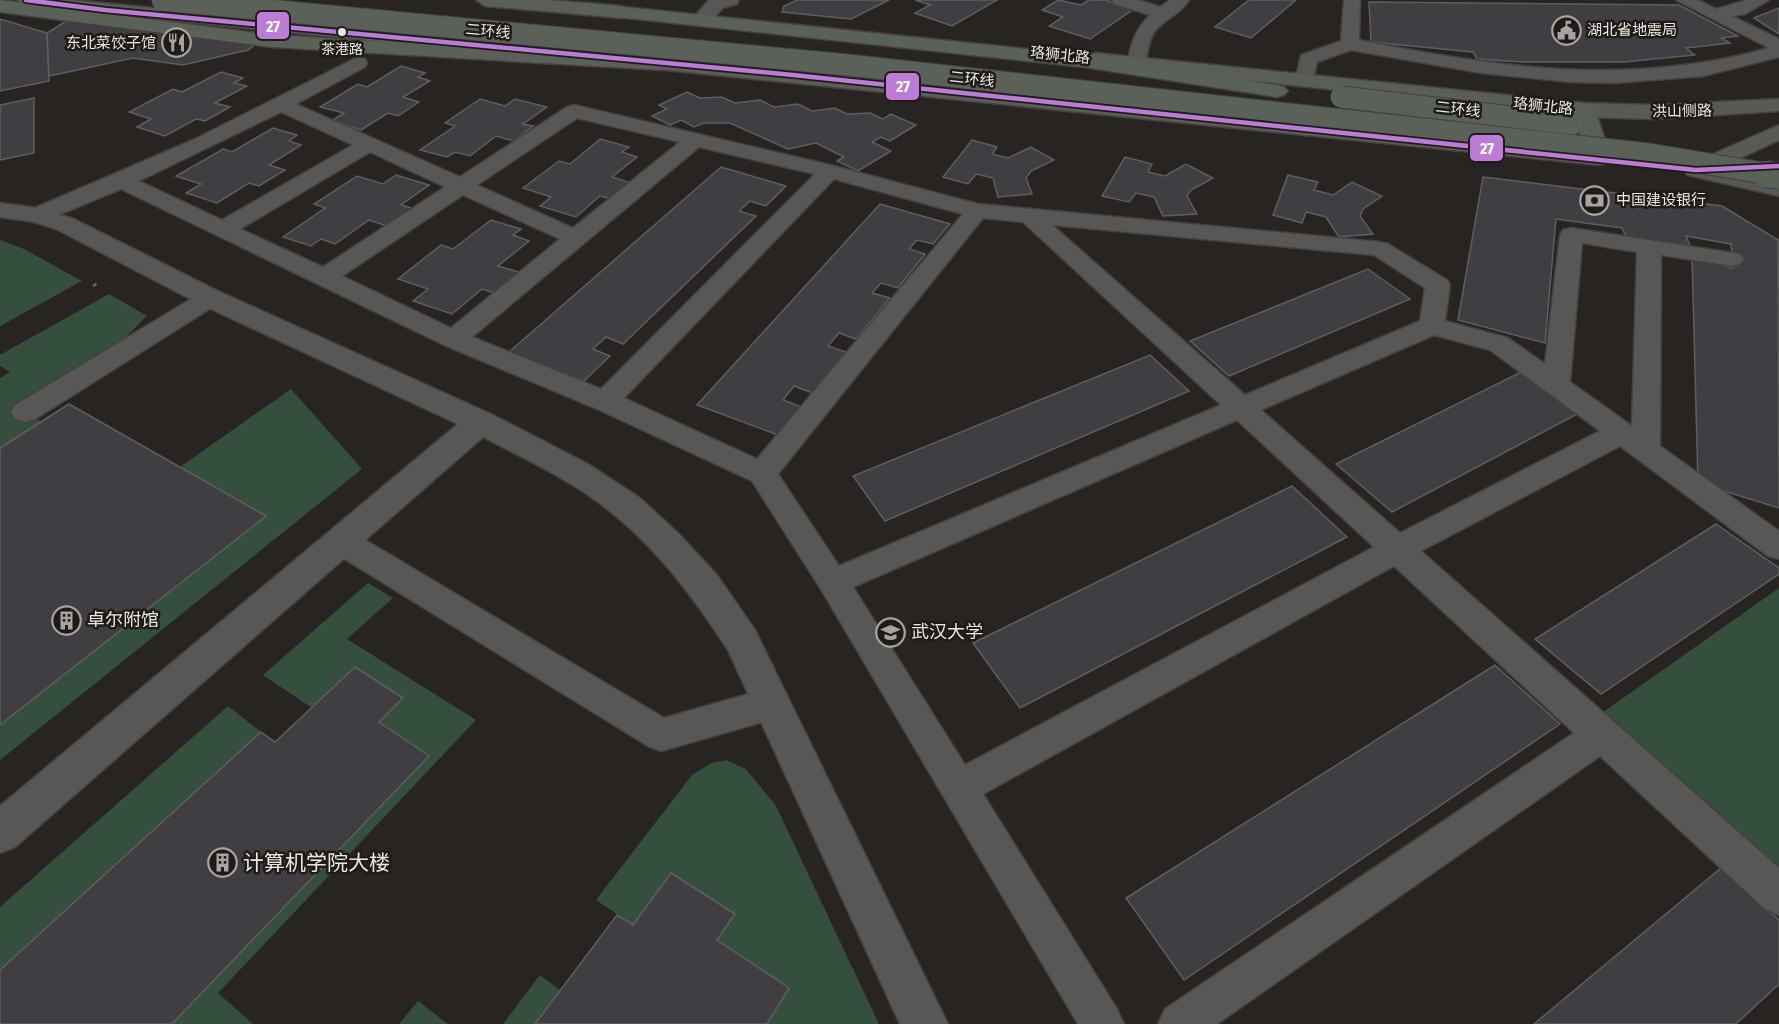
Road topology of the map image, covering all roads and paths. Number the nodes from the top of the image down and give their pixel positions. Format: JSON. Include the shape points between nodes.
{"nodes":[{"id":1,"x":26,"y":0,"type":"edge"},
{"id":2,"x":162,"y":0,"type":"edge"},
{"id":3,"x":348,"y":0,"type":"edge"},
{"id":4,"x":485,"y":0,"type":"edge"},
{"id":5,"x":730,"y":0,"type":"edge"},
{"id":6,"x":1120,"y":0,"type":"edge"},
{"id":7,"x":1181,"y":0,"type":"edge"},
{"id":8,"x":1352,"y":0,"type":"edge"},
{"id":9,"x":1684,"y":0,"type":"edge"},
{"id":10,"x":1761,"y":0,"type":"edge"},
{"id":11,"x":113,"y":5,"type":"edge"},
{"id":12,"x":0,"y":6,"type":"edge"},
{"id":13,"x":586,"y":9,"type":"junction"},
{"id":14,"x":1162,"y":13,"type":"junction"},
{"id":15,"x":1715,"y":14,"type":"junction"},
{"id":16,"x":702,"y":19,"type":"junction"},
{"id":17,"x":1350,"y":44,"type":"junction"},
{"id":18,"x":1779,"y":46,"type":"edge"},
{"id":19,"x":1779,"y":51,"type":"edge"},
{"id":20,"x":358,"y":63,"type":"dead end"},
{"id":21,"x":1137,"y":63,"type":"junction"},
{"id":22,"x":662,"y":64,"type":"junction"},
{"id":23,"x":1305,"y":82,"type":"junction"},
{"id":24,"x":1277,"y":91,"type":"junction"},
{"id":25,"x":282,"y":105,"type":"junction"},
{"id":26,"x":1779,"y":105,"type":"edge"},
{"id":27,"x":1584,"y":110,"type":"junction"},
{"id":28,"x":1634,"y":132,"type":"dead end"},
{"id":29,"x":1779,"y":132,"type":"edge"},
{"id":30,"x":696,"y":139,"type":"junction"},
{"id":31,"x":1702,"y":142,"type":"dead end"},
{"id":32,"x":369,"y":144,"type":"junction"},
{"id":33,"x":1779,"y":155,"type":"edge"},
{"id":34,"x":1599,"y":158,"type":"junction"},
{"id":35,"x":1779,"y":166,"type":"edge"},
{"id":36,"x":1696,"y":170,"type":"junction"},
{"id":37,"x":830,"y":171,"type":"junction"},
{"id":38,"x":1779,"y":176,"type":"edge"},
{"id":39,"x":124,"y":182,"type":"junction"},
{"id":40,"x":462,"y":186,"type":"junction"},
{"id":41,"x":1779,"y":189,"type":"edge"},
{"id":42,"x":0,"y":210,"type":"edge"},
{"id":43,"x":977,"y":211,"type":"junction"},
{"id":44,"x":38,"y":215,"type":"junction"},
{"id":45,"x":1028,"y":215,"type":"junction"},
{"id":46,"x":222,"y":230,"type":"junction"},
{"id":47,"x":576,"y":238,"type":"junction"},
{"id":48,"x":1649,"y":246,"type":"junction"},
{"id":49,"x":1732,"y":259,"type":"dead end"},
{"id":50,"x":323,"y":278,"type":"junction"},
{"id":51,"x":210,"y":297,"type":"junction"},
{"id":52,"x":1432,"y":326,"type":"junction"},
{"id":53,"x":453,"y":339,"type":"junction"},
{"id":54,"x":1556,"y":385,"type":"junction"},
{"id":55,"x":605,"y":401,"type":"junction"},
{"id":56,"x":1240,"y":408,"type":"junction"},
{"id":57,"x":25,"y":412,"type":"dead end"},
{"id":58,"x":480,"y":422,"type":"junction"},
{"id":59,"x":1634,"y":442,"type":"junction"},
{"id":60,"x":762,"y":473,"type":"junction"},
{"id":61,"x":341,"y":541,"type":"junction"},
{"id":62,"x":1779,"y":547,"type":"edge"},
{"id":63,"x":1397,"y":549,"type":"junction"},
{"id":64,"x":833,"y":582,"type":"junction"},
{"id":65,"x":773,"y":703,"type":"junction"},
{"id":66,"x":1602,"y":734,"type":"junction"},
{"id":67,"x":958,"y":788,"type":"junction"},
{"id":68,"x":0,"y":833,"type":"edge"},
{"id":69,"x":1779,"y":895,"type":"edge"},
{"id":70,"x":924,"y":1024,"type":"edge"},
{"id":71,"x":1102,"y":1024,"type":"edge"},
{"id":72,"x":1180,"y":1024,"type":"edge"}],
"edges":[{"from":1,"to":11,"type":"main road"},
{"from":2,"to":38,"type":"highway","name":"二环线","bridge":true,"via":[[848,65],[1649,154]]},
{"from":3,"to":24,"type":"highway","name":"二环线"},
{"from":4,"to":13,"type":"main road","name":"珞狮北路"},
{"from":5,"to":16,"type":"street","via":[[716,4]]},
{"from":6,"to":14,"type":"lane"},
{"from":7,"to":14,"type":"lane"},
{"from":8,"to":17,"type":"lane"},
{"from":9,"to":15,"type":"lane"},
{"from":10,"to":15,"type":"lane","via":[[1739,10]]},
{"from":11,"to":22,"type":"main road"},
{"from":12,"to":22,"type":"highway","via":[[272,41]]},
{"from":13,"to":16,"type":"main road","name":"珞狮北路"},
{"from":13,"to":24,"type":"highway","via":[[1084,61]]},
{"from":14,"to":21,"type":"lane","via":[[1141,34]]},
{"from":15,"to":18,"type":"lane"},
{"from":16,"to":21,"type":"main road","name":"珞狮北路"},
{"from":17,"to":19,"type":"lane","via":[[1458,66],[1571,75],[1680,73]]},
{"from":17,"to":23,"type":"lane","via":[[1308,59]]},
{"from":20,"to":25,"type":"lane"},
{"from":21,"to":23,"type":"main road","name":"珞狮北路"},
{"from":22,"to":34,"type":"main road"},
{"from":23,"to":27,"type":"main road","name":"珞狮北路"},
{"from":24,"to":28,"type":"highway","name":"二环线","bridge":true,"via":[[1490,112]]},
{"from":25,"to":32,"type":"lane"},
{"from":25,"to":39,"type":"lane"},
{"from":26,"to":27,"type":"main road","name":"洪山侧路","via":[[1654,112]]},
{"from":27,"to":34,"type":"main road","name":"珞狮北路"},
{"from":29,"to":36,"type":"main road"},
{"from":30,"to":37,"type":"lane"},
{"from":30,"to":40,"type":"lane","via":[[574,111]]},
{"from":30,"to":47,"type":"lane"},
{"from":31,"to":33,"type":"highway"},
{"from":32,"to":40,"type":"lane"},
{"from":32,"to":46,"type":"lane"},
{"from":34,"to":36,"type":"main road"},
{"from":35,"to":36,"type":"main road"},
{"from":36,"to":41,"type":"street"},
{"from":37,"to":43,"type":"lane"},
{"from":37,"to":55,"type":"lane"},
{"from":39,"to":44,"type":"lane"},
{"from":39,"to":46,"type":"lane"},
{"from":40,"to":47,"type":"lane"},
{"from":40,"to":50,"type":"lane"},
{"from":42,"to":44,"type":"street"},
{"from":43,"to":45,"type":"lane"},
{"from":43,"to":60,"type":"lane"},
{"from":44,"to":51,"type":"street","via":[[65,224]]},
{"from":45,"to":52,"type":"lane","via":[[1380,249],[1438,285]]},
{"from":45,"to":56,"type":"lane"},
{"from":46,"to":50,"type":"lane"},
{"from":47,"to":53,"type":"lane"},
{"from":48,"to":49,"type":"lane"},
{"from":48,"to":54,"type":"lane","via":[[1571,235]]},
{"from":48,"to":59,"type":"lane"},
{"from":50,"to":53,"type":"lane"},
{"from":51,"to":57,"type":"lane"},
{"from":51,"to":58,"type":"street"},
{"from":52,"to":54,"type":"lane","via":[[1499,344]]},
{"from":52,"to":56,"type":"lane"},
{"from":53,"to":55,"type":"lane"},
{"from":54,"to":59,"type":"lane"},
{"from":55,"to":60,"type":"lane"},
{"from":56,"to":63,"type":"lane"},
{"from":56,"to":64,"type":"lane"},
{"from":58,"to":61,"type":"street"},
{"from":58,"to":65,"type":"street","via":[[577,472],[628,507],[668,544],[705,585],[742,641]]},
{"from":59,"to":62,"type":"lane"},
{"from":59,"to":63,"type":"lane"},
{"from":60,"to":64,"type":"lane"},
{"from":61,"to":65,"type":"lane","via":[[661,735]]},
{"from":61,"to":68,"type":"street"},
{"from":63,"to":66,"type":"lane"},
{"from":63,"to":67,"type":"lane"},
{"from":64,"to":67,"type":"lane"},
{"from":65,"to":70,"type":"street"},
{"from":66,"to":69,"type":"lane"},
{"from":66,"to":72,"type":"lane"},
{"from":67,"to":71,"type":"lane"}]}
